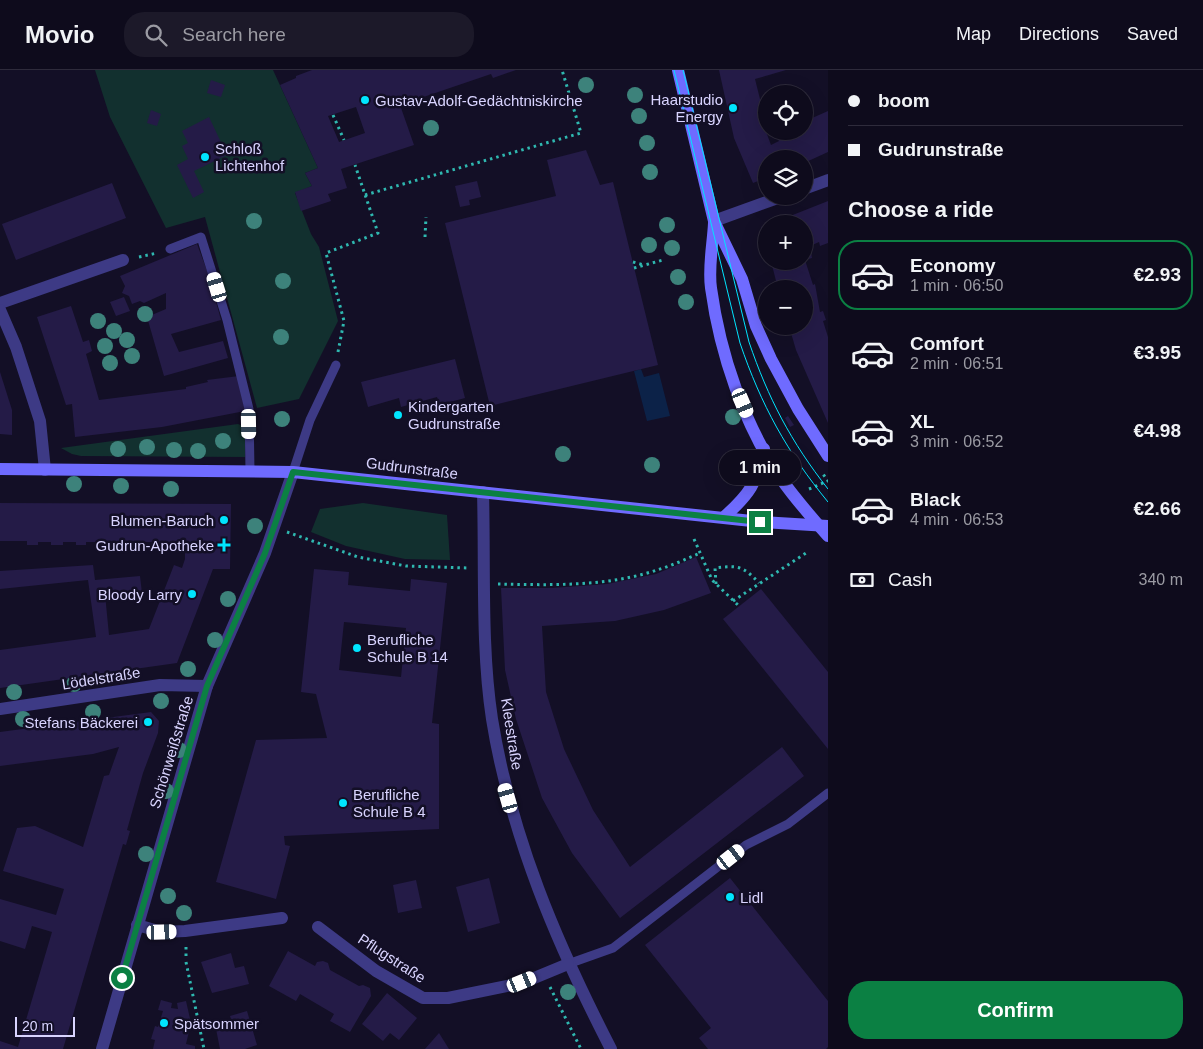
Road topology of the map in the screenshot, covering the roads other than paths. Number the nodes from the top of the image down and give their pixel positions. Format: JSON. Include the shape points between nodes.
{"nodes":[{"id":1,"x":678,"y":70,"type":"edge"},
{"id":2,"x":828,"y":180,"type":"edge"},
{"id":3,"x":813,"y":186,"type":"edge"},
{"id":4,"x":758,"y":205,"type":"edge"},
{"id":5,"x":714,"y":220,"type":"junction"},
{"id":6,"x":170,"y":249,"type":"dead end"},
{"id":7,"x":123,"y":260,"type":"dead end"},
{"id":8,"x":0,"y":303,"type":"edge"},
{"id":9,"x":0,"y":310,"type":"edge"},
{"id":10,"x":336,"y":365,"type":"road end"},
{"id":11,"x":764,"y":449,"type":"junction"},
{"id":12,"x":828,"y":456,"type":"edge"},
{"id":13,"x":0,"y":469,"type":"edge"},
{"id":14,"x":44,"y":470,"type":"junction"},
{"id":15,"x":250,"y":471,"type":"junction"},
{"id":16,"x":293,"y":472,"type":"junction"},
{"id":17,"x":483,"y":492,"type":"junction"},
{"id":18,"x":724,"y":517,"type":"junction"},
{"id":19,"x":823,"y":526,"type":"edge"},
{"id":20,"x":828,"y":536,"type":"edge"},
{"id":21,"x":207,"y":686,"type":"junction"},
{"id":22,"x":0,"y":709,"type":"edge"},
{"id":23,"x":828,"y":793,"type":"edge"},
{"id":24,"x":282,"y":918,"type":"dead end"},
{"id":25,"x":136,"y":925,"type":"junction"},
{"id":26,"x":318,"y":926,"type":"dead end"},
{"id":27,"x":568,"y":964,"type":"junction"},
{"id":28,"x":102,"y":1049,"type":"edge"},
{"id":29,"x":611,"y":1049,"type":"edge"}],
"edges":[{"from":1,"to":5,"type":"main road"},
{"from":2,"to":3,"type":"street"},
{"from":4,"to":5,"type":"street"},
{"from":5,"to":11,"type":"main road","via":[[711,286],[721,333],[732,377]]},
{"from":5,"to":12,"type":"main road","via":[[742,279],[753,317],[771,359],[793,402]]},
{"from":6,"to":15,"type":"lane","via":[[201,237],[227,320],[249,409]]},
{"from":7,"to":8,"type":"street"},
{"from":9,"to":14,"type":"street","via":[[16,347],[40,421]]},
{"from":10,"to":16,"type":"lane","via":[[308,424]]},
{"from":11,"to":18,"type":"main road","via":[[755,483]]},
{"from":11,"to":19,"type":"main road","via":[[787,486]]},
{"from":13,"to":14,"type":"main road","name":"Gudrunstraße"},
{"from":14,"to":15,"type":"main road","name":"Gudrunstraße"},
{"from":15,"to":16,"type":"main road","name":"Gudrunstraße"},
{"from":16,"to":17,"type":"main road","name":"Gudrunstraße"},
{"from":16,"to":21,"type":"street","name":"Schönweißstraße","via":[[275,527]]},
{"from":17,"to":18,"type":"main road","name":"Gudrunstraße"},
{"from":17,"to":27,"type":"street","name":"Kleestraße","via":[[487,672],[492,718],[503,778],[525,855]]},
{"from":18,"to":19,"type":"main road","name":"Gudrunstraße"},
{"from":19,"to":20,"type":"main road"},
{"from":21,"to":22,"type":"street","name":"Lödelstraße","via":[[160,685]]},
{"from":21,"to":25,"type":"street","name":"Schönweißstraße"},
{"from":23,"to":27,"type":"lane","via":[[788,824],[746,845],[613,948]]},
{"from":24,"to":25,"type":"street","via":[[185,931],[162,932]]},
{"from":25,"to":28,"type":"street","name":"Schönweißstraße"},
{"from":26,"to":27,"type":"street","name":"Pflugstraße","via":[[376,971],[423,998],[448,998],[522,982]]},
{"from":27,"to":29,"type":"street","name":"Kleestraße"}]}
